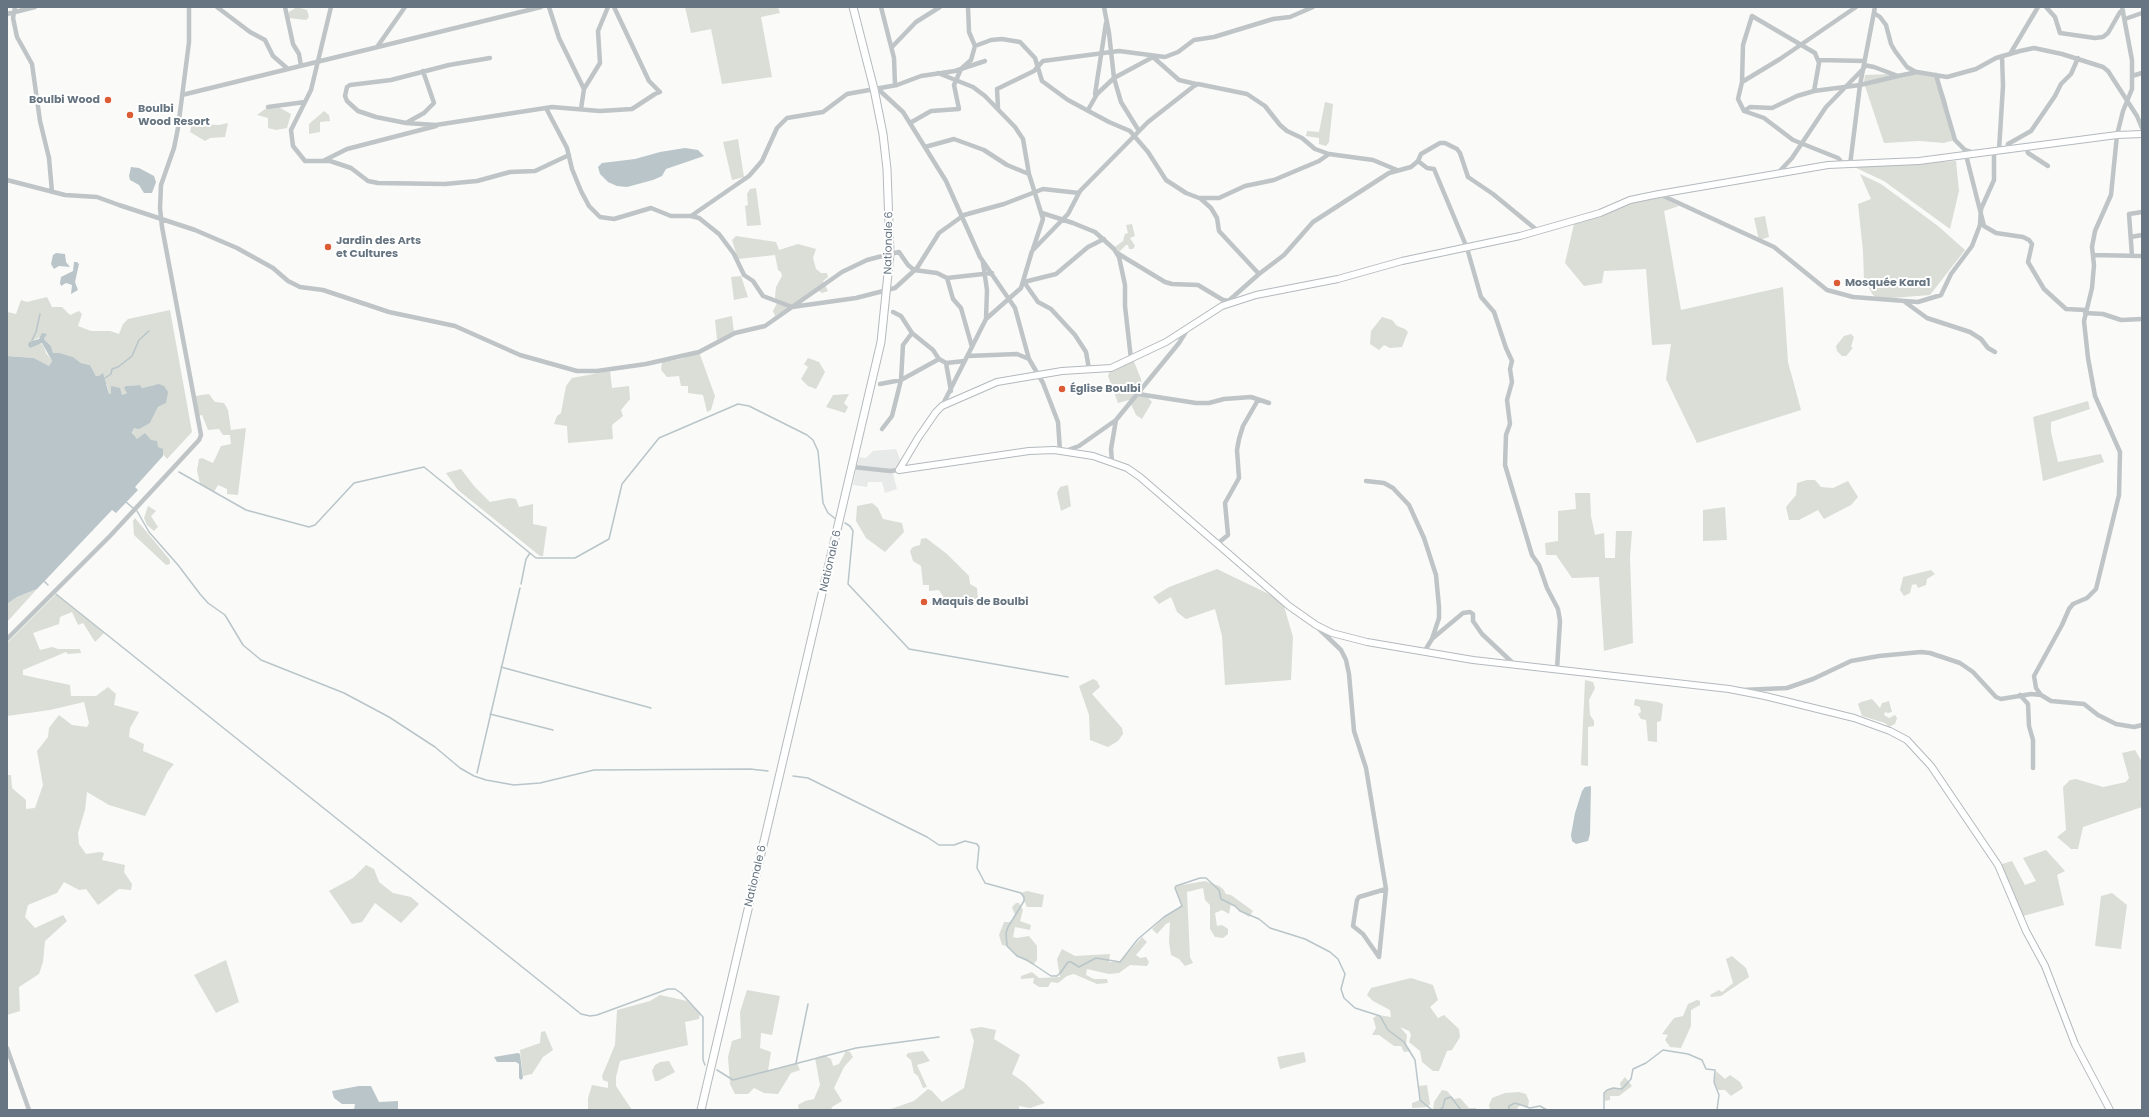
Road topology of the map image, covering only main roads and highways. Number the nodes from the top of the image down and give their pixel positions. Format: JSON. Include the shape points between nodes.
{"nodes":[{"id":1,"x":853,"y":7,"type":"edge"},
{"id":2,"x":701,"y":1110,"type":"edge"}],
"edges":[{"from":1,"to":2,"type":"main road","name":"Nationale 6","via":[[876,89],[883,134],[890,254],[888,290],[876,371]]}]}
